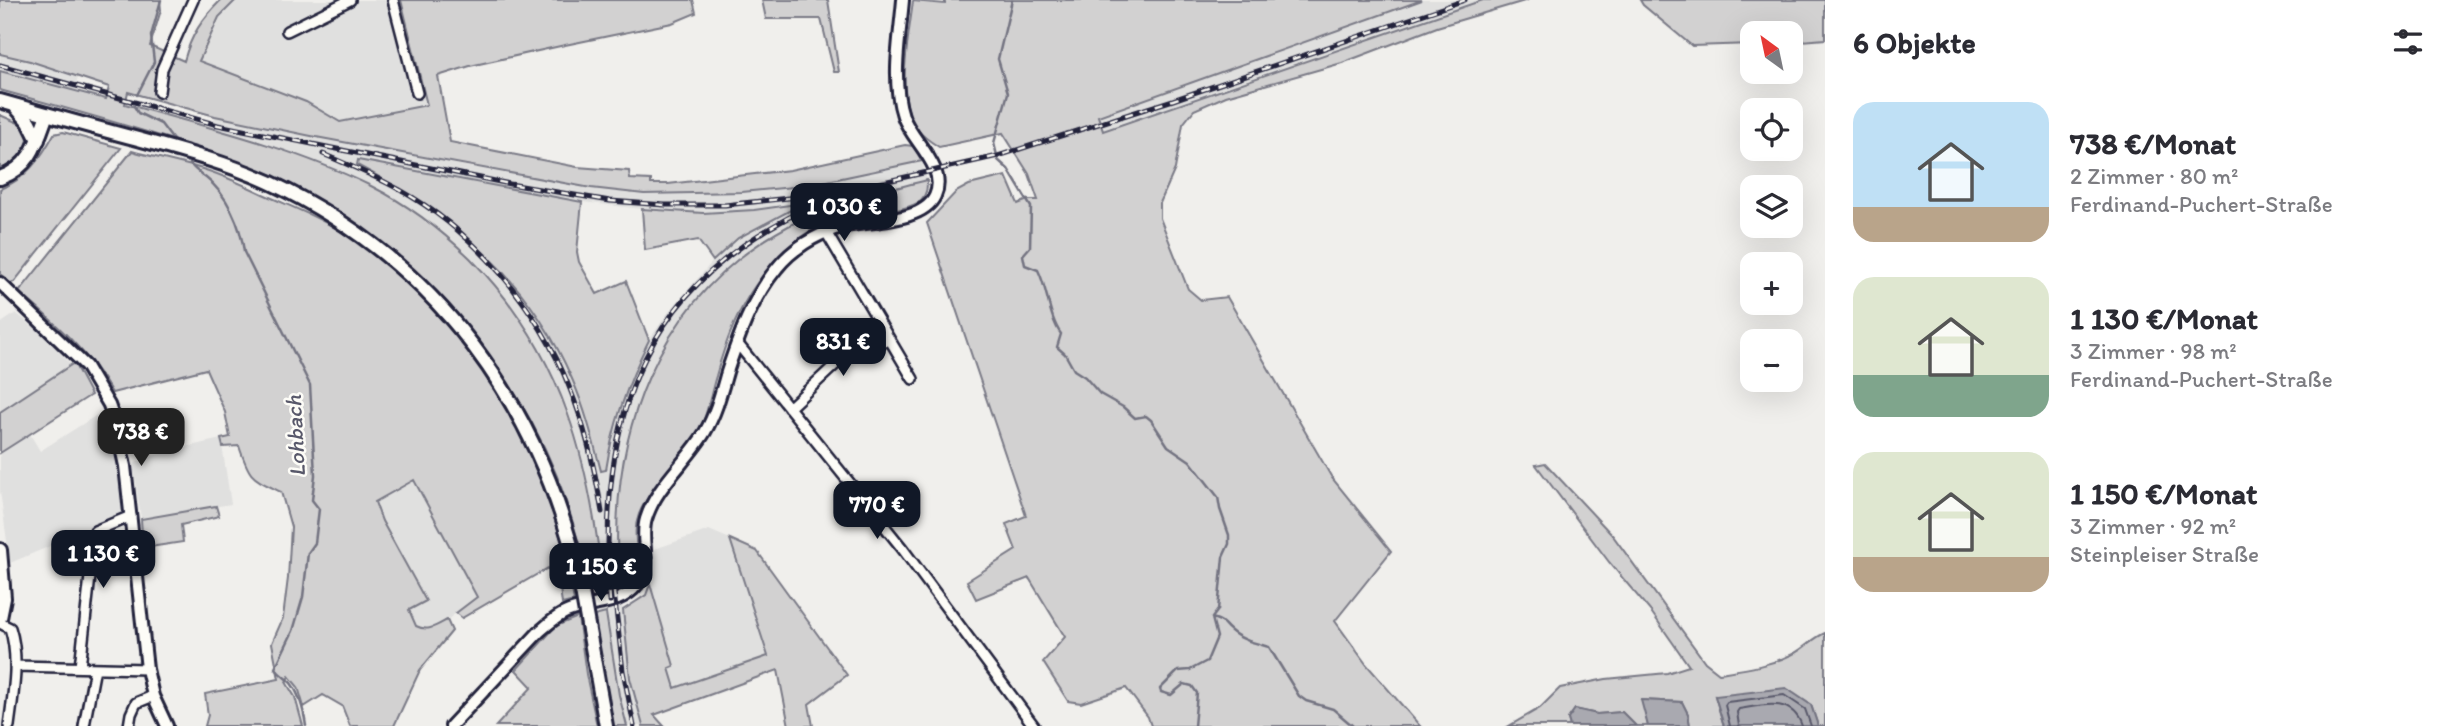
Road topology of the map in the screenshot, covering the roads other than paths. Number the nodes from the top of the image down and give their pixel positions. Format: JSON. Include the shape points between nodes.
{"nodes":[{"id":1,"x":193,"y":0,"type":"edge"},
{"id":2,"x":350,"y":0,"type":"edge"},
{"id":3,"x":393,"y":0,"type":"edge"},
{"id":4,"x":904,"y":0,"type":"edge"},
{"id":5,"x":287,"y":31,"type":"dead end"},
{"id":6,"x":159,"y":92,"type":"dead end"},
{"id":7,"x":416,"y":93,"type":"dead end"},
{"id":8,"x":0,"y":101,"type":"edge"},
{"id":9,"x":13,"y":105,"type":"junction"},
{"id":10,"x":47,"y":114,"type":"junction"},
{"id":11,"x":38,"y":140,"type":"junction"},
{"id":12,"x":0,"y":178,"type":"edge"},
{"id":13,"x":826,"y":232,"type":"junction"},
{"id":14,"x":0,"y":283,"type":"edge"},
{"id":15,"x":887,"y":340,"type":"junction"},
{"id":16,"x":737,"y":343,"type":"junction"},
{"id":17,"x":913,"y":379,"type":"dead end"},
{"id":18,"x":789,"y":408,"type":"junction"},
{"id":19,"x":131,"y":516,"type":"junction"},
{"id":20,"x":0,"y":550,"type":"edge"},
{"id":21,"x":0,"y":621,"type":"edge"},
{"id":22,"x":15,"y":666,"type":"junction"},
{"id":23,"x":80,"y":667,"type":"junction"},
{"id":24,"x":94,"y":668,"type":"junction"},
{"id":25,"x":147,"y":669,"type":"junction"},
{"id":26,"x":153,"y":696,"type":"junction"},
{"id":27,"x":9,"y":726,"type":"edge"},
{"id":28,"x":84,"y":726,"type":"edge"},
{"id":29,"x":129,"y":726,"type":"edge"},
{"id":30,"x":167,"y":726,"type":"edge"},
{"id":31,"x":451,"y":726,"type":"edge"},
{"id":32,"x":606,"y":726,"type":"edge"},
{"id":33,"x":1034,"y":726,"type":"edge"}],
"edges":[{"from":1,"to":6,"type":"street","via":[[162,69]]},
{"from":2,"to":5,"type":"street"},
{"from":3,"to":7,"type":"street"},
{"from":4,"to":13,"type":"street","via":[[899,103],[908,129],[930,159],[937,177],[936,194],[916,214]]},
{"from":8,"to":9,"type":"main road"},
{"from":9,"to":10,"type":"main road"},
{"from":9,"to":11,"type":"main road"},
{"from":10,"to":11,"type":"main road"},
{"from":10,"to":32,"type":"main road","bridge":true,"via":[[198,156],[269,182],[334,219],[431,297],[482,356],[519,413],[548,473],[582,586]]},
{"from":11,"to":12,"type":"main road","via":[[26,163]]},
{"from":13,"to":15,"type":"street"},
{"from":13,"to":16,"type":"street","via":[[777,266]]},
{"from":14,"to":19,"type":"street","via":[[86,366],[105,398],[116,425]]},
{"from":15,"to":17,"type":"street"},
{"from":15,"to":18,"type":"street","via":[[837,362]]},
{"from":16,"to":18,"type":"street"},
{"from":16,"to":31,"type":"street","via":[[706,431],[652,502],[643,531],[644,574],[638,585],[618,599],[569,611],[552,621]]},
{"from":18,"to":33,"type":"street","via":[[902,548]]},
{"from":19,"to":23,"type":"street","via":[[95,531]]},
{"from":19,"to":25,"type":"street"},
{"from":20,"to":21,"type":"main road","via":[[4,598]]},
{"from":21,"to":22,"type":"street","via":[[13,637]]},
{"from":22,"to":23,"type":"street"},
{"from":22,"to":27,"type":"street"},
{"from":23,"to":24,"type":"street"},
{"from":24,"to":25,"type":"street"},
{"from":24,"to":28,"type":"street"},
{"from":25,"to":26,"type":"street"},
{"from":26,"to":29,"type":"street","via":[[136,703]]},
{"from":26,"to":30,"type":"street"}]}
